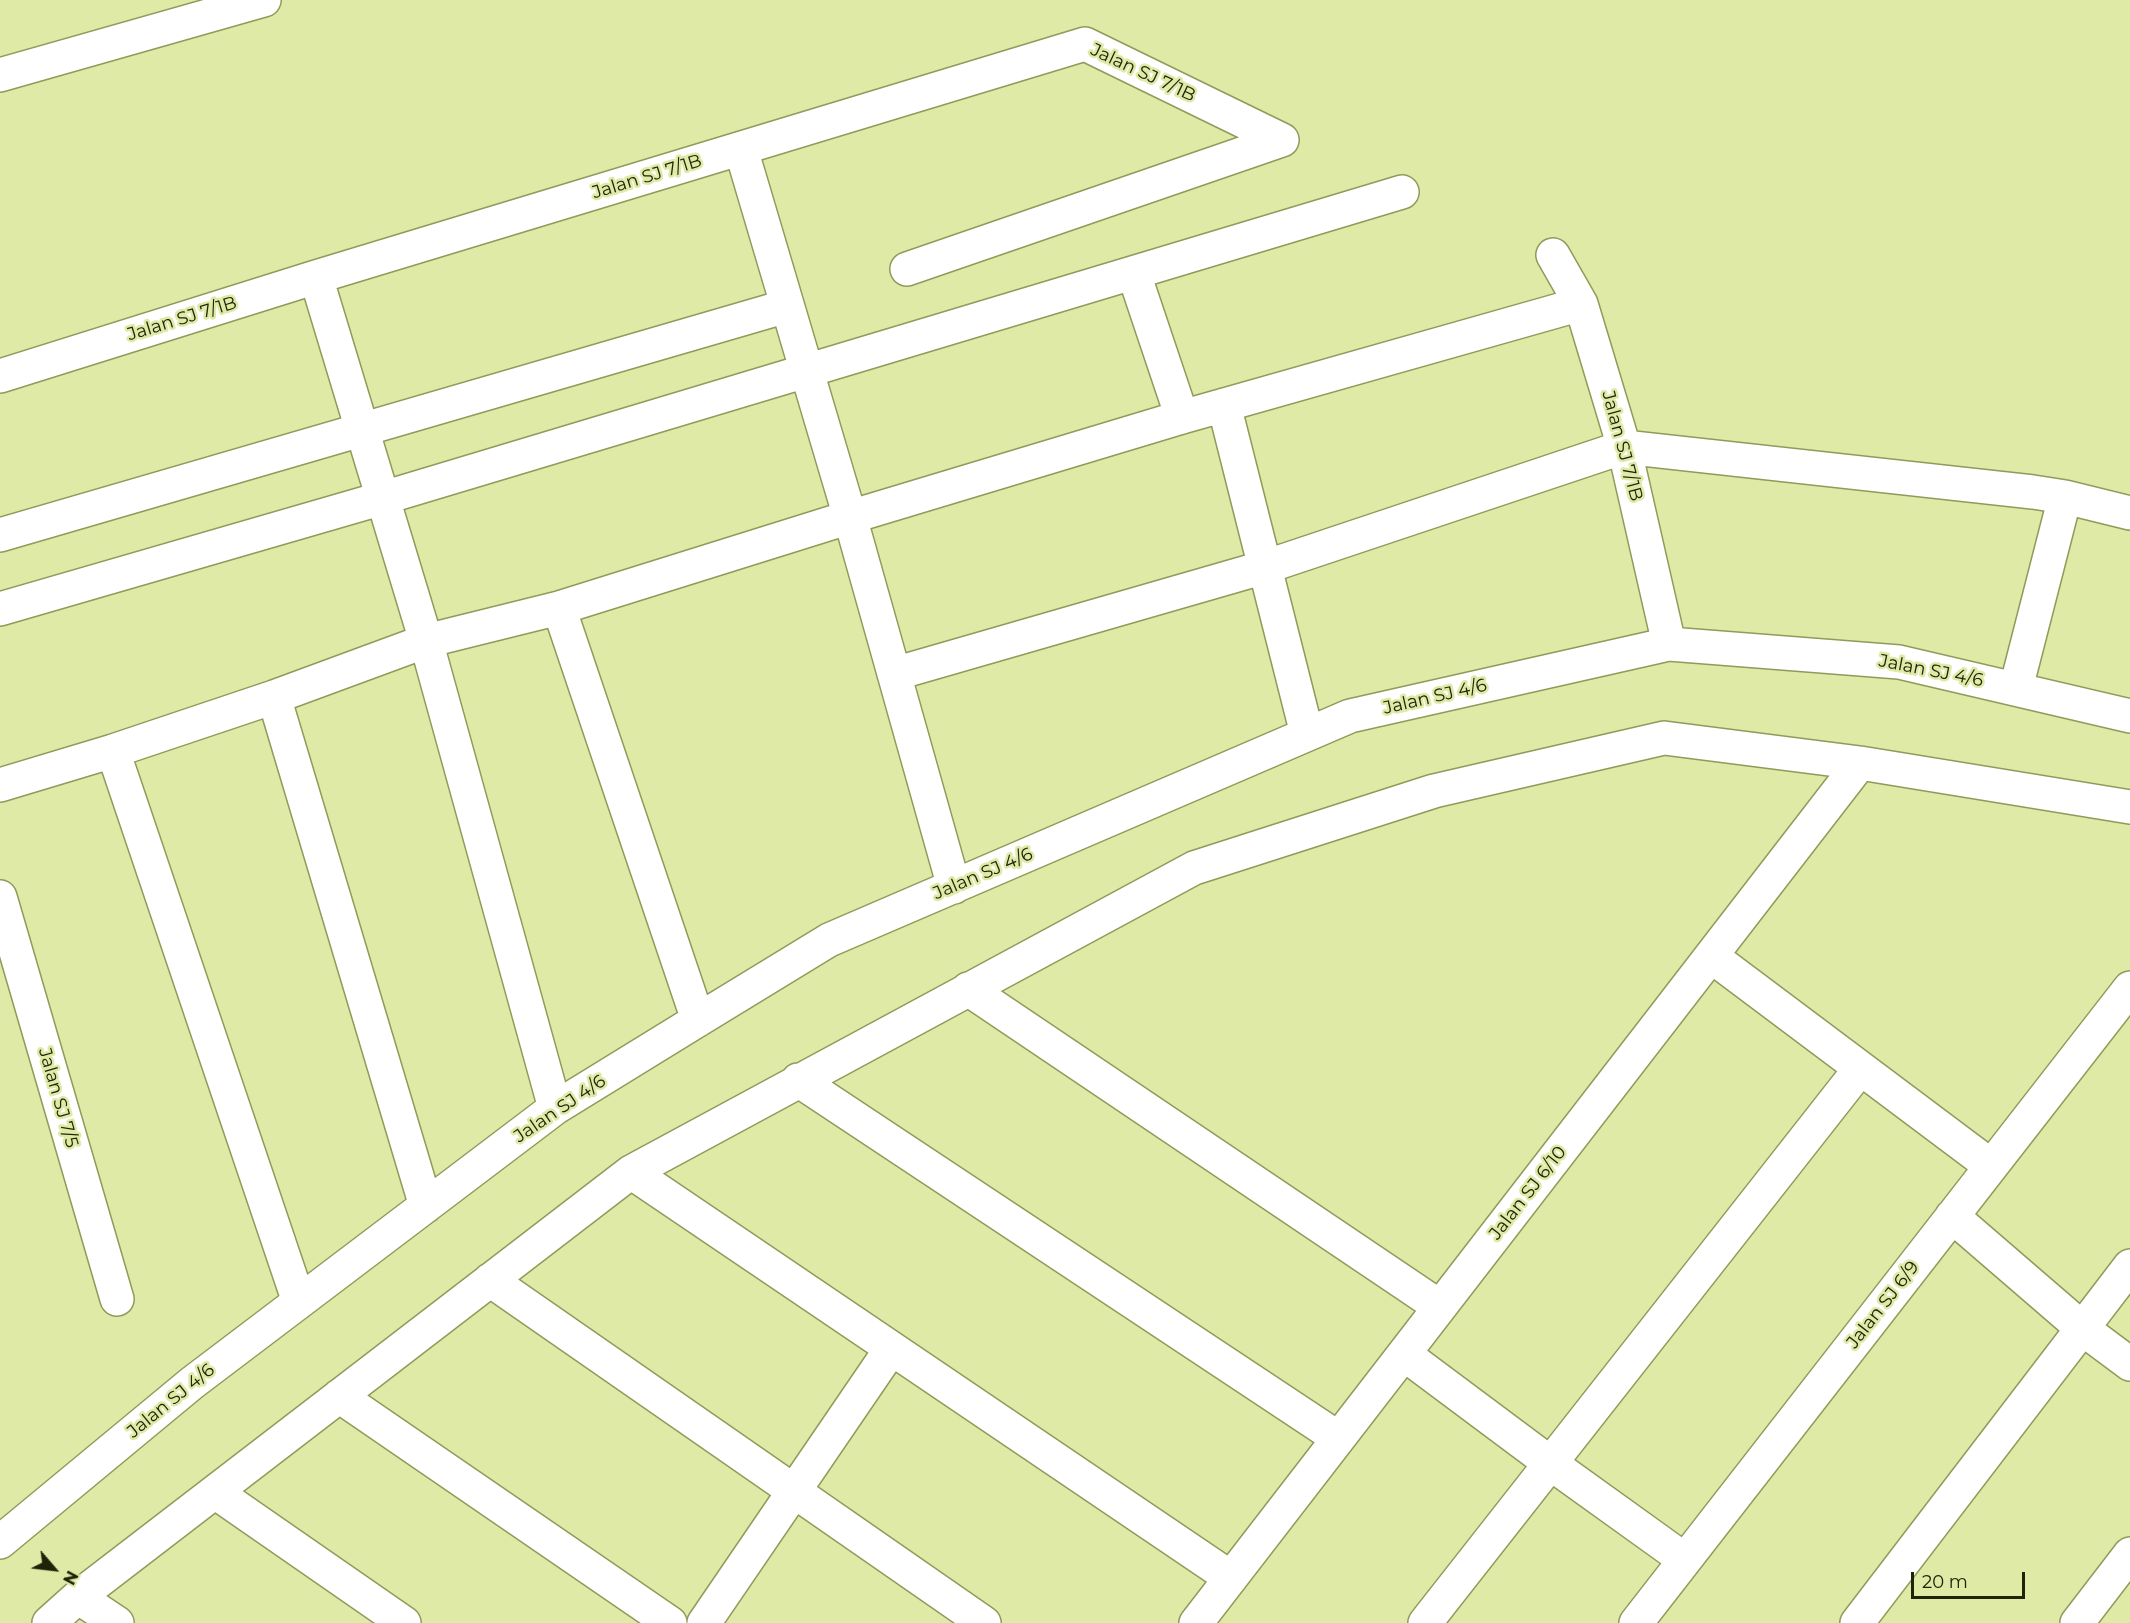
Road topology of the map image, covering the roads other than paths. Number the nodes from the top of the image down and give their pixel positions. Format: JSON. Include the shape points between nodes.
{"nodes":[{"id":1,"x":264,"y":0,"type":"edge"},
{"id":2,"x":0,"y":75,"type":"edge"},
{"id":3,"x":741,"y":149,"type":"junction"},
{"id":4,"x":1402,"y":192,"type":"dead end"},
{"id":5,"x":1553,"y":255,"type":"dead end"},
{"id":6,"x":907,"y":269,"type":"dead end"},
{"id":7,"x":1134,"y":274,"type":"junction"},
{"id":8,"x":316,"y":277,"type":"junction"},
{"id":9,"x":1581,"y":304,"type":"junction"},
{"id":10,"x":787,"y":306,"type":"junction"},
{"id":11,"x":807,"y":371,"type":"junction"},
{"id":12,"x":0,"y":376,"type":"edge"},
{"id":13,"x":1224,"y":405,"type":"junction"},
{"id":14,"x":1182,"y":417,"type":"junction"},
{"id":15,"x":362,"y":429,"type":"junction"},
{"id":16,"x":1624,"y":447,"type":"junction"},
{"id":17,"x":2065,"y":497,"type":"junction"},
{"id":18,"x":383,"y":498,"type":"junction"},
{"id":19,"x":2130,"y":513,"type":"edge"},
{"id":20,"x":850,"y":517,"type":"junction"},
{"id":21,"x":0,"y":535,"type":"edge"},
{"id":22,"x":1265,"y":567,"type":"junction"},
{"id":23,"x":559,"y":608,"type":"junction"},
{"id":24,"x":0,"y":609,"type":"edge"},
{"id":25,"x":426,"y":641,"type":"junction"},
{"id":26,"x":1670,"y":644,"type":"junction"},
{"id":27,"x":894,"y":674,"type":"junction"},
{"id":28,"x":2016,"y":688,"type":"junction"},
{"id":29,"x":274,"y":697,"type":"junction"},
{"id":30,"x":2130,"y":716,"type":"edge"},
{"id":31,"x":1307,"y":734,"type":"junction"},
{"id":32,"x":114,"y":751,"type":"junction"},
{"id":33,"x":1860,"y":764,"type":"junction"},
{"id":34,"x":0,"y":785,"type":"edge"},
{"id":35,"x":2130,"y":807,"type":"edge"},
{"id":36,"x":954,"y":887,"type":"junction"},
{"id":37,"x":0,"y":897,"type":"edge"},
{"id":38,"x":1711,"y":956,"type":"junction"},
{"id":39,"x":2130,"y":988,"type":"edge"},
{"id":40,"x":968,"y":989,"type":"junction"},
{"id":41,"x":698,"y":1020,"type":"junction"},
{"id":42,"x":1860,"y":1069,"type":"junction"},
{"id":43,"x":798,"y":1080,"type":"junction"},
{"id":44,"x":555,"y":1108,"type":"junction"},
{"id":45,"x":1991,"y":1166,"type":"junction"},
{"id":46,"x":631,"y":1172,"type":"junction"},
{"id":47,"x":426,"y":1206,"type":"junction"},
{"id":48,"x":1952,"y":1216,"type":"junction"},
{"id":49,"x":2130,"y":1266,"type":"edge"},
{"id":50,"x":490,"y":1280,"type":"junction"},
{"id":51,"x":117,"y":1299,"type":"dead end"},
{"id":52,"x":299,"y":1302,"type":"junction"},
{"id":53,"x":1440,"y":1307,"type":"junction"},
{"id":54,"x":2083,"y":1329,"type":"junction"},
{"id":55,"x":891,"y":1349,"type":"junction"},
{"id":56,"x":1404,"y":1354,"type":"junction"},
{"id":57,"x":2130,"y":1364,"type":"edge"},
{"id":58,"x":339,"y":1396,"type":"junction"},
{"id":59,"x":1338,"y":1438,"type":"junction"},
{"id":60,"x":1550,"y":1463,"type":"junction"},
{"id":61,"x":794,"y":1491,"type":"junction"},
{"id":62,"x":215,"y":1492,"type":"junction"},
{"id":63,"x":6,"y":1529,"type":"edge"},
{"id":64,"x":2130,"y":1554,"type":"edge"},
{"id":65,"x":1685,"y":1560,"type":"junction"},
{"id":66,"x":1231,"y":1578,"type":"junction"},
{"id":67,"x":78,"y":1597,"type":"junction"},
{"id":68,"x":1652,"y":1618,"type":"edge"},
{"id":69,"x":49,"y":1623,"type":"edge"},
{"id":70,"x":117,"y":1623,"type":"edge"},
{"id":71,"x":405,"y":1623,"type":"edge"},
{"id":72,"x":670,"y":1623,"type":"edge"},
{"id":73,"x":704,"y":1623,"type":"edge"},
{"id":74,"x":984,"y":1623,"type":"edge"},
{"id":75,"x":1196,"y":1623,"type":"edge"},
{"id":76,"x":1425,"y":1623,"type":"edge"},
{"id":77,"x":1857,"y":1623,"type":"edge"},
{"id":78,"x":2077,"y":1623,"type":"edge"}],
"edges":[{"from":1,"to":2,"type":"main road"},
{"from":3,"to":6,"type":"main road","name":"Jalan SJ 7/1B","via":[[1085,45],[1282,140]]},
{"from":3,"to":8,"type":"main road","name":"Jalan SJ 7/1B"},
{"from":3,"to":10,"type":"main road"},
{"from":4,"to":7,"type":"main road"},
{"from":5,"to":9,"type":"main road","name":"Jalan SJ 7/1B"},
{"from":7,"to":11,"type":"main road"},
{"from":7,"to":14,"type":"main road"},
{"from":8,"to":12,"type":"main road","name":"Jalan SJ 7/1B"},
{"from":8,"to":15,"type":"main road"},
{"from":9,"to":13,"type":"main road"},
{"from":9,"to":16,"type":"main road","name":"Jalan SJ 7/1B"},
{"from":10,"to":11,"type":"main road"},
{"from":10,"to":15,"type":"main road"},
{"from":11,"to":18,"type":"main road"},
{"from":11,"to":20,"type":"main road"},
{"from":13,"to":14,"type":"main road"},
{"from":13,"to":22,"type":"main road"},
{"from":14,"to":20,"type":"main road"},
{"from":15,"to":18,"type":"main road"},
{"from":15,"to":21,"type":"main road"},
{"from":16,"to":17,"type":"main road"},
{"from":16,"to":22,"type":"main road"},
{"from":16,"to":26,"type":"main road","name":"Jalan SJ 7/1B"},
{"from":17,"to":19,"type":"main road"},
{"from":17,"to":28,"type":"main road"},
{"from":18,"to":24,"type":"main road"},
{"from":18,"to":25,"type":"main road"},
{"from":20,"to":23,"type":"main road"},
{"from":20,"to":27,"type":"main road"},
{"from":22,"to":27,"type":"main road"},
{"from":22,"to":31,"type":"main road"},
{"from":23,"to":25,"type":"main road"},
{"from":23,"to":41,"type":"main road"},
{"from":25,"to":29,"type":"main road"},
{"from":25,"to":44,"type":"main road"},
{"from":26,"to":28,"type":"main road","name":"Jalan SJ 4/6","via":[[1899,662]]},
{"from":26,"to":31,"type":"main road","name":"Jalan SJ 4/6","via":[[1350,716]]},
{"from":27,"to":36,"type":"main road"},
{"from":28,"to":30,"type":"main road","name":"Jalan SJ 4/6"},
{"from":29,"to":32,"type":"main road"},
{"from":29,"to":47,"type":"main road"},
{"from":31,"to":36,"type":"main road","name":"Jalan SJ 4/6"},
{"from":32,"to":34,"type":"main road"},
{"from":32,"to":52,"type":"main road"},
{"from":33,"to":35,"type":"main road"},
{"from":33,"to":38,"type":"main road","name":"Jalan SJ 6/10"},
{"from":33,"to":40,"type":"main road","via":[[1664,738],[1434,791],[1194,868]]},
{"from":36,"to":41,"type":"main road","name":"Jalan SJ 4/6","via":[[829,940]]},
{"from":37,"to":51,"type":"main road","name":"Jalan SJ 7/5"},
{"from":38,"to":42,"type":"main road"},
{"from":38,"to":53,"type":"main road","name":"Jalan SJ 6/10"},
{"from":39,"to":45,"type":"main road","name":"Jalan SJ 6/9"},
{"from":40,"to":43,"type":"main road"},
{"from":40,"to":53,"type":"main road"},
{"from":41,"to":44,"type":"main road","name":"Jalan SJ 4/6"},
{"from":42,"to":45,"type":"main road"},
{"from":42,"to":60,"type":"main road"},
{"from":43,"to":46,"type":"main road"},
{"from":43,"to":59,"type":"main road"},
{"from":44,"to":47,"type":"main road","name":"Jalan SJ 4/6"},
{"from":45,"to":48,"type":"main road","name":"Jalan SJ 6/9"},
{"from":46,"to":50,"type":"main road"},
{"from":46,"to":55,"type":"main road"},
{"from":47,"to":52,"type":"main road","name":"Jalan SJ 4/6"},
{"from":48,"to":54,"type":"main road"},
{"from":48,"to":65,"type":"main road","name":"Jalan SJ 6/9"},
{"from":49,"to":54,"type":"main road"},
{"from":50,"to":58,"type":"main road"},
{"from":50,"to":61,"type":"main road"},
{"from":52,"to":63,"type":"main road","name":"Jalan SJ 4/6"},
{"from":53,"to":56,"type":"main road","name":"Jalan SJ 6/10"},
{"from":54,"to":57,"type":"main road"},
{"from":54,"to":77,"type":"main road"},
{"from":55,"to":61,"type":"main road"},
{"from":55,"to":66,"type":"main road"},
{"from":56,"to":59,"type":"main road","name":"Jalan SJ 6/10"},
{"from":56,"to":60,"type":"main road"},
{"from":58,"to":62,"type":"main road"},
{"from":58,"to":72,"type":"main road"},
{"from":59,"to":66,"type":"main road","name":"Jalan SJ 6/10"},
{"from":60,"to":65,"type":"main road"},
{"from":60,"to":76,"type":"main road"},
{"from":61,"to":73,"type":"main road"},
{"from":61,"to":74,"type":"main road"},
{"from":62,"to":67,"type":"main road"},
{"from":62,"to":71,"type":"main road"},
{"from":64,"to":78,"type":"main road"},
{"from":65,"to":68,"type":"main road","name":"Jalan SJ 6/9"},
{"from":66,"to":75,"type":"main road","name":"Jalan SJ 6/10"},
{"from":67,"to":69,"type":"main road"},
{"from":67,"to":70,"type":"main road"}]}
